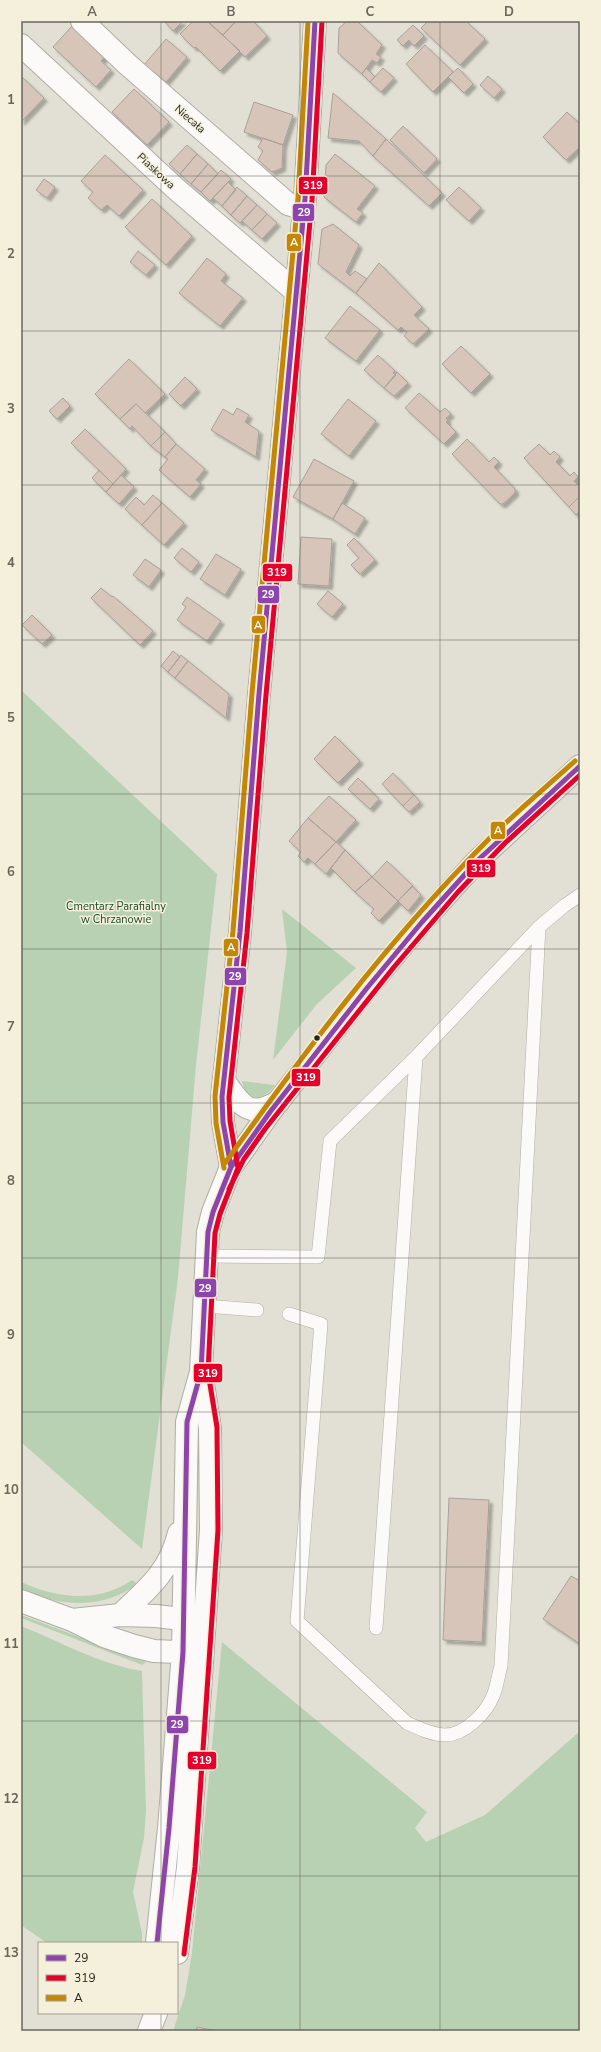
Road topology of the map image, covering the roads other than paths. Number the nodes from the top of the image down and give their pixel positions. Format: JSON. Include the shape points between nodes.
{"nodes":[{"id":1,"x":82,"y":21,"type":"edge"},
{"id":2,"x":315,"y":21,"type":"edge"},
{"id":3,"x":21,"y":45,"type":"edge"},
{"id":4,"x":304,"y":209,"type":"junction"},
{"id":5,"x":296,"y":291,"type":"junction"},
{"id":6,"x":580,"y":766,"type":"edge"},
{"id":7,"x":580,"y":895,"type":"edge"},
{"id":8,"x":539,"y":927,"type":"junction"},
{"id":9,"x":416,"y":1057,"type":"junction"},
{"id":10,"x":224,"y":1081,"type":"junction"},
{"id":11,"x":278,"y":1102,"type":"junction"},
{"id":12,"x":231,"y":1167,"type":"junction"},
{"id":13,"x":208,"y":1256,"type":"junction"},
{"id":14,"x":205,"y":1306,"type":"junction"},
{"id":15,"x":257,"y":1310,"type":"dead end"},
{"id":16,"x":289,"y":1314,"type":"dead end"},
{"id":17,"x":201,"y":1372,"type":"junction"},
{"id":18,"x":184,"y":1510,"type":"junction"},
{"id":19,"x":21,"y":1601,"type":"edge"},
{"id":20,"x":120,"y":1615,"type":"junction"},
{"id":21,"x":72,"y":1620,"type":"junction"},
{"id":22,"x":184,"y":1620,"type":"junction"},
{"id":23,"x":205,"y":1622,"type":"junction"},
{"id":24,"x":376,"y":1628,"type":"dead end"},
{"id":25,"x":193,"y":1653,"type":"junction"},
{"id":26,"x":157,"y":1942,"type":"edge"},
{"id":27,"x":178,"y":1946,"type":"edge"}],
"edges":[{"from":1,"to":4,"type":"main road","name":"Niecała","via":[[127,64],[288,204]]},
{"from":2,"to":4,"type":"main road"},
{"from":3,"to":5,"type":"main road","name":"Piaskowa","via":[[174,188]]},
{"from":4,"to":5,"type":"main road"},
{"from":5,"to":10,"type":"main road","via":[[240,932]]},
{"from":6,"to":11,"type":"main road","via":[[477,862],[427,916]]},
{"from":7,"to":8,"type":"lane"},
{"from":8,"to":9,"type":"lane"},
{"from":8,"to":16,"type":"lane","via":[[501,1666],[493,1696],[481,1715],[463,1729],[445,1735],[407,1723],[297,1621],[321,1324]]},
{"from":9,"to":13,"type":"lane","via":[[330,1141],[318,1257]]},
{"from":9,"to":24,"type":"lane"},
{"from":10,"to":11,"type":"main road","via":[[240,1103],[248,1109],[266,1108]]},
{"from":10,"to":12,"type":"main road","via":[[223,1122]]},
{"from":11,"to":12,"type":"main road"},
{"from":12,"to":13,"type":"main road","via":[[213,1212],[208,1232]]},
{"from":13,"to":14,"type":"main road"},
{"from":14,"to":15,"type":"lane"},
{"from":14,"to":17,"type":"main road"},
{"from":17,"to":18,"type":"main road","via":[[187,1422]]},
{"from":17,"to":23,"type":"main road","via":[[210,1428],[211,1530]]},
{"from":18,"to":20,"type":"main road","via":[[176,1547],[166,1566],[153,1584]]},
{"from":18,"to":22,"type":"main road"},
{"from":19,"to":21,"type":"main road"},
{"from":20,"to":21,"type":"main road"},
{"from":20,"to":22,"type":"main road"},
{"from":21,"to":25,"type":"main road","via":[[104,1636],[134,1646],[154,1651]]},
{"from":22,"to":23,"type":"main road"},
{"from":22,"to":25,"type":"main road"},
{"from":23,"to":25,"type":"main road"},
{"from":25,"to":26,"type":"main road"},
{"from":25,"to":27,"type":"main road","via":[[185,1898]]}]}
